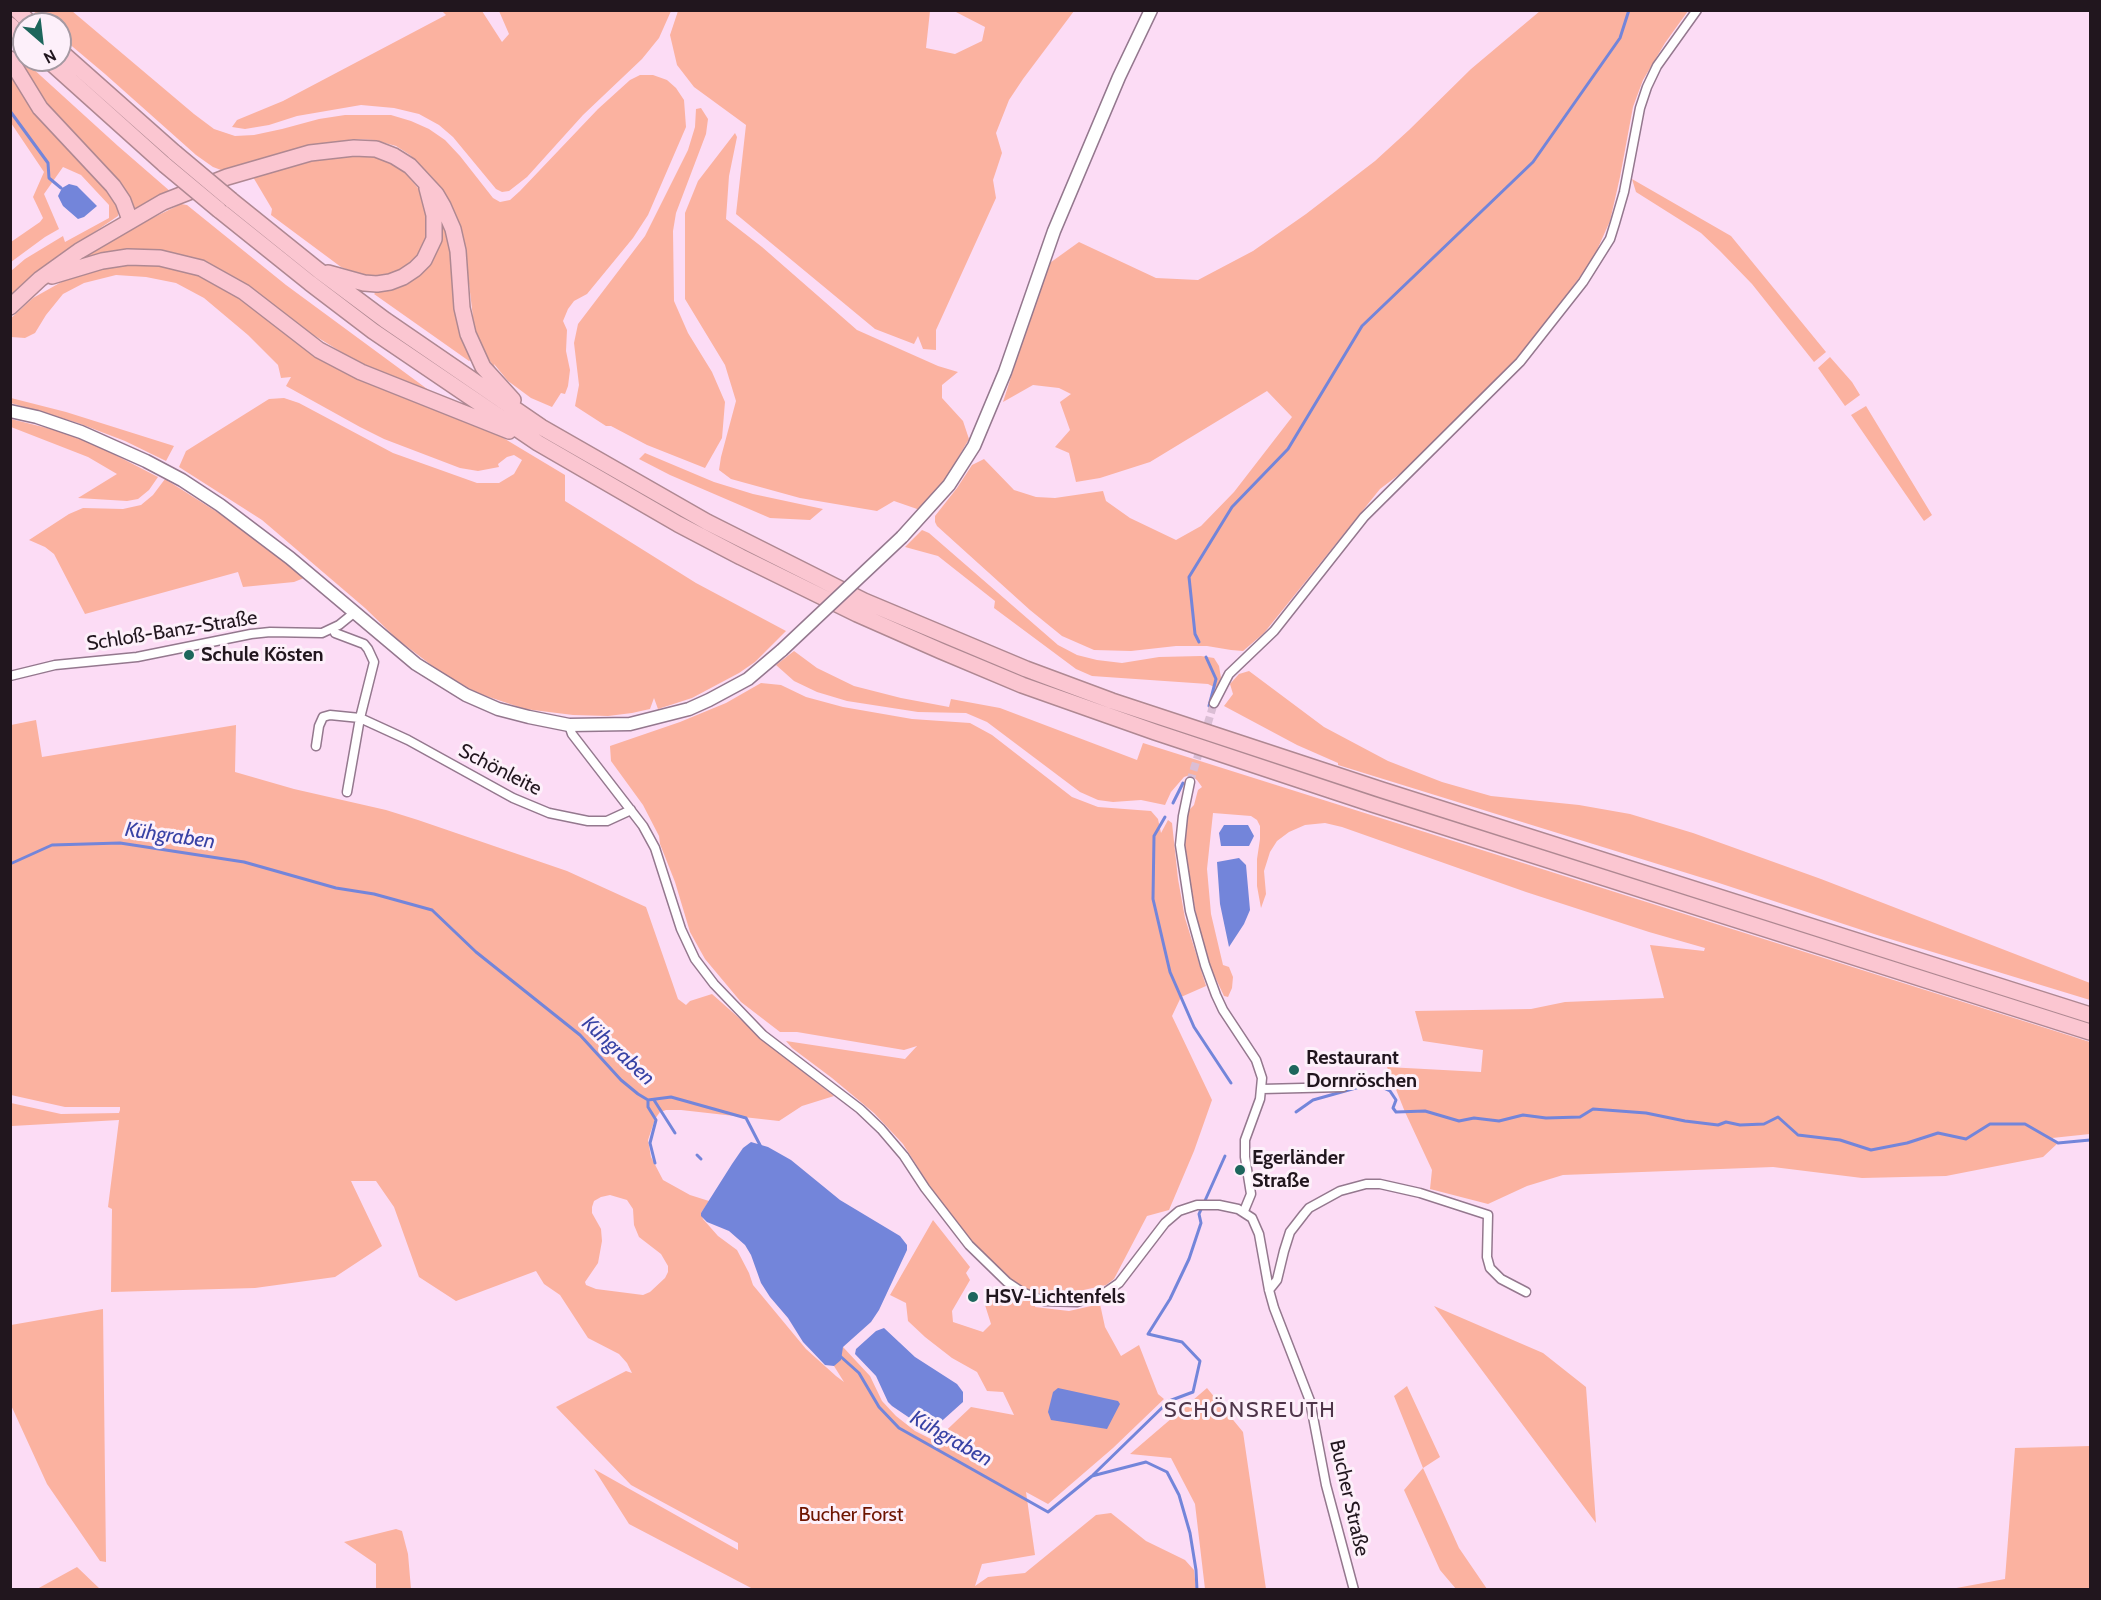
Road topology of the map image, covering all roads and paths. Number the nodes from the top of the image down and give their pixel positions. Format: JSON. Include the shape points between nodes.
{"nodes":[{"id":1,"x":1151,"y":10,"type":"edge"},
{"id":2,"x":1696,"y":10,"type":"edge"},
{"id":3,"x":10,"y":59,"type":"edge"},
{"id":4,"x":72,"y":63,"type":"edge"},
{"id":5,"x":63,"y":72,"type":"edge"},
{"id":6,"x":170,"y":159,"type":"junction"},
{"id":7,"x":425,"y":182,"type":"junction"},
{"id":8,"x":225,"y":205,"type":"junction"},
{"id":9,"x":130,"y":220,"type":"junction"},
{"id":10,"x":318,"y":270,"type":"junction"},
{"id":11,"x":40,"y":279,"type":"junction"},
{"id":12,"x":10,"y":307,"type":"edge"},
{"id":13,"x":10,"y":411,"type":"edge"},
{"id":14,"x":541,"y":427,"type":"junction"},
{"id":15,"x":538,"y":443,"type":"junction"},
{"id":16,"x":355,"y":612,"type":"junction"},
{"id":17,"x":336,"y":627,"type":"junction"},
{"id":18,"x":10,"y":676,"type":"edge"},
{"id":19,"x":1214,"y":703,"type":"tunnel mouth"},
{"id":20,"x":360,"y":718,"type":"junction"},
{"id":21,"x":569,"y":725,"type":"junction"},
{"id":22,"x":316,"y":746,"type":"dead end"},
{"id":23,"x":1190,"y":782,"type":"tunnel mouth"},
{"id":24,"x":347,"y":792,"type":"dead end"},
{"id":25,"x":631,"y":810,"type":"junction"},
{"id":26,"x":2091,"y":1015,"type":"edge"},
{"id":27,"x":2091,"y":1032,"type":"edge"},
{"id":28,"x":1343,"y":1087,"type":"dead end"},
{"id":29,"x":1262,"y":1089,"type":"junction"},
{"id":30,"x":1244,"y":1211,"type":"junction"},
{"id":31,"x":1269,"y":1290,"type":"junction"},
{"id":32,"x":1526,"y":1292,"type":"dead end"},
{"id":33,"x":1354,"y":1590,"type":"edge"}],
"edges":[{"from":1,"to":21,"type":"street","bridge":true,"via":[[1054,231],[1005,372],[974,446],[950,485],[903,537],[748,679],[689,709],[630,724]]},
{"from":2,"to":19,"type":"street","via":[[1647,87],[1615,223],[1583,282],[1520,362],[1364,517],[1274,631],[1229,674]]},
{"from":3,"to":9,"type":"highway","via":[[40,108],[113,186]]},
{"from":4,"to":6,"type":"highway"},
{"from":5,"to":6,"type":"highway"},
{"from":6,"to":8,"type":"highway","bridge":true},
{"from":7,"to":9,"type":"highway","via":[[410,166],[376,149],[335,149],[226,177]]},
{"from":7,"to":10,"type":"highway","via":[[434,216],[434,239],[415,269],[377,284]]},
{"from":7,"to":14,"type":"highway","via":[[443,206],[453,229],[464,322],[472,345],[490,376]]},
{"from":8,"to":10,"type":"highway"},
{"from":8,"to":15,"type":"highway","via":[[294,271]]},
{"from":9,"to":11,"type":"highway"},
{"from":10,"to":14,"type":"highway"},
{"from":11,"to":12,"type":"highway"},
{"from":11,"to":15,"type":"highway","via":[[128,257],[160,258],[201,268],[244,292],[319,350],[361,372]]},
{"from":13,"to":16,"type":"street","via":[[81,432],[182,480],[283,552]]},
{"from":14,"to":26,"type":"highway","via":[[635,482],[864,601],[1112,702]]},
{"from":15,"to":27,"type":"highway","via":[[751,562],[857,614],[1022,685],[1372,804]]},
{"from":16,"to":17,"type":"street"},
{"from":16,"to":21,"type":"street","via":[[416,664],[466,695],[498,709]]},
{"from":17,"to":18,"type":"street","name":"Schloß-Banz-Straße","via":[[322,633],[251,634],[137,657],[55,665]]},
{"from":17,"to":20,"type":"street","via":[[335,633],[364,644],[374,662]]},
{"from":20,"to":22,"type":"street","name":"Schönleite","via":[[323,717]]},
{"from":20,"to":24,"type":"street"},
{"from":20,"to":25,"type":"street","name":"Schönleite","via":[[549,813],[608,821]]},
{"from":21,"to":25,"type":"street"},
{"from":23,"to":29,"type":"street","via":[[1181,830],[1190,911],[1216,995],[1256,1060]]},
{"from":25,"to":30,"type":"street","via":[[655,848],[681,929],[695,959],[763,1035],[882,1129],[969,1245],[1007,1282],[1033,1298],[1077,1302],[1110,1290],[1179,1211],[1208,1205]]},
{"from":28,"to":29,"type":"street"},
{"from":29,"to":30,"type":"street","via":[[1245,1140],[1251,1194]]},
{"from":30,"to":31,"type":"street","name":"Bucher Straße","via":[[1259,1234]]},
{"from":31,"to":32,"type":"street","via":[[1277,1280],[1294,1225],[1309,1208],[1353,1187],[1380,1184],[1488,1215],[1490,1268],[1501,1279]]},
{"from":31,"to":33,"type":"street","name":"Bucher Straße","via":[[1310,1401],[1326,1485]]}]}
